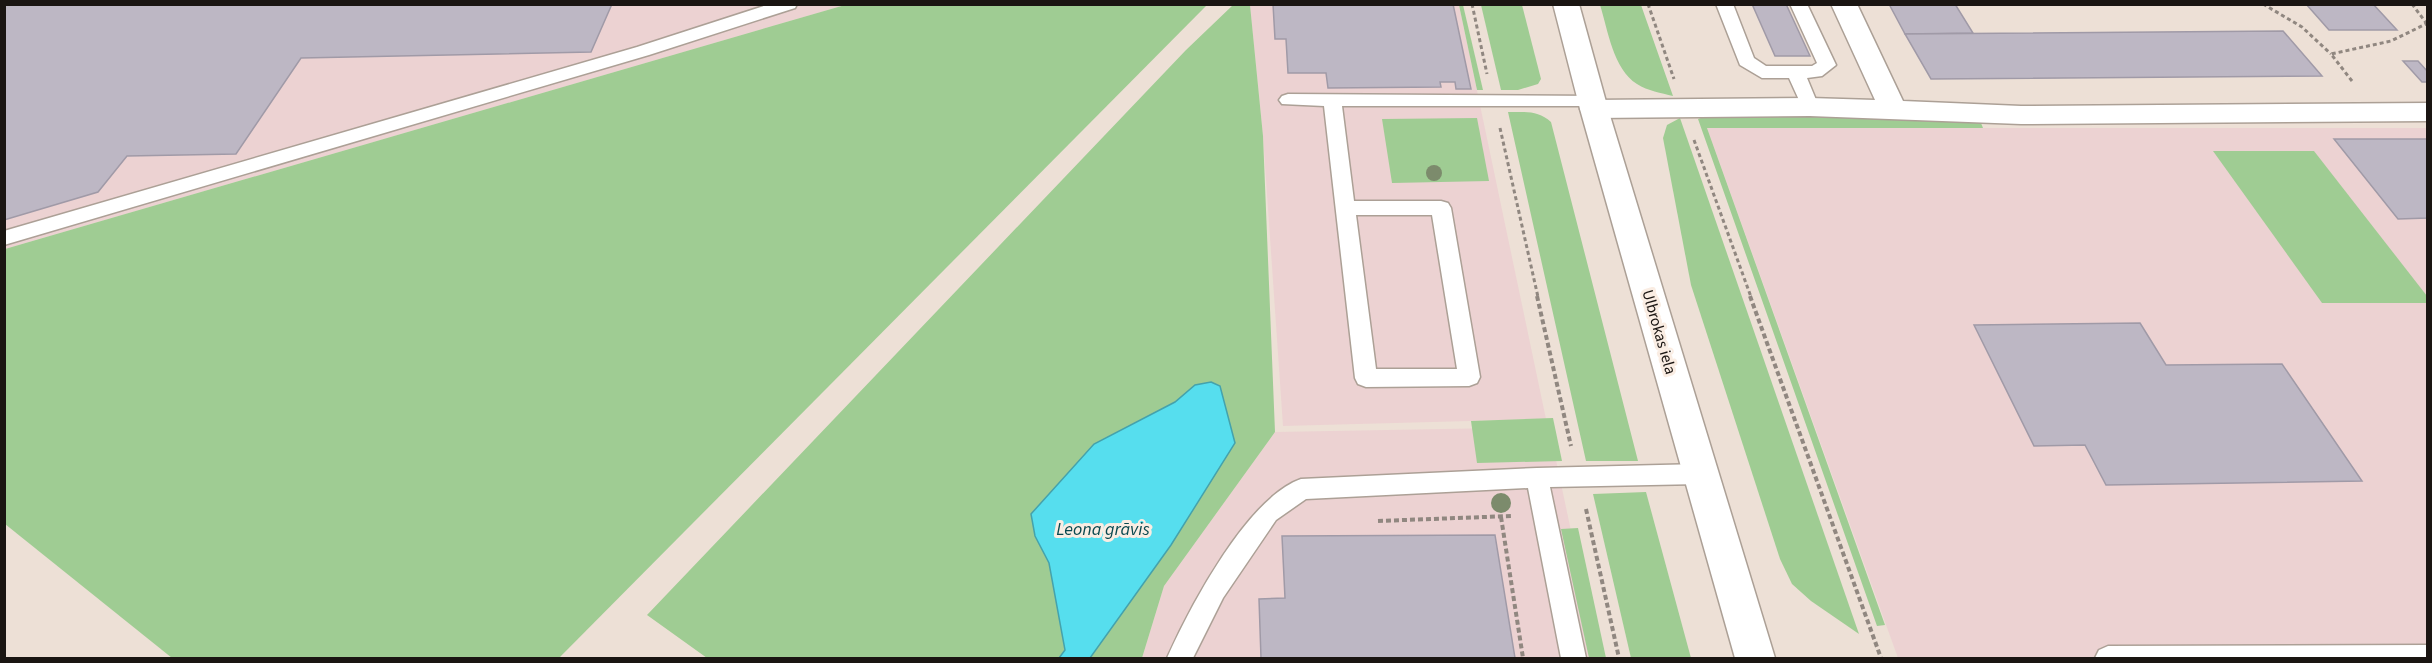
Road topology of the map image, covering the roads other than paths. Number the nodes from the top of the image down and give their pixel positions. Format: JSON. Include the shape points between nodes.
{"nodes":[{"id":1,"x":789,"y":4,"type":"edge"},
{"id":2,"x":1566,"y":4,"type":"edge"},
{"id":3,"x":1724,"y":4,"type":"edge"},
{"id":4,"x":1798,"y":4,"type":"edge"},
{"id":5,"x":1844,"y":4,"type":"edge"},
{"id":6,"x":1796,"y":73,"type":"junction"},
{"id":7,"x":1288,"y":100,"type":"dead end"},
{"id":8,"x":1332,"y":100,"type":"junction"},
{"id":9,"x":1592,"y":104,"type":"junction"},
{"id":10,"x":1810,"y":107,"type":"junction"},
{"id":11,"x":1893,"y":109,"type":"junction"},
{"id":12,"x":2427,"y":112,"type":"edge"},
{"id":13,"x":1346,"y":208,"type":"junction"},
{"id":14,"x":4,"y":238,"type":"edge"},
{"id":15,"x":1701,"y":474,"type":"junction"},
{"id":16,"x":1537,"y":478,"type":"junction"},
{"id":17,"x":2427,"y":657,"type":"edge"},
{"id":18,"x":1180,"y":658,"type":"edge"},
{"id":19,"x":1574,"y":658,"type":"edge"},
{"id":20,"x":1755,"y":658,"type":"edge"},
{"id":21,"x":2108,"y":658,"type":"edge"}],
"edges":[{"from":1,"to":14,"type":"lane","via":[[632,54]]},
{"from":2,"to":9,"type":"street","name":"Ulbrokas iela"},
{"from":3,"to":6,"type":"lane","via":[[1746,61],[1762,72]]},
{"from":4,"to":6,"type":"lane","via":[[1827,65],[1816,72]]},
{"from":5,"to":11,"type":"street"},
{"from":6,"to":10,"type":"lane"},
{"from":7,"to":8,"type":"lane"},
{"from":8,"to":9,"type":"lane"},
{"from":8,"to":13,"type":"lane"},
{"from":9,"to":10,"type":"street"},
{"from":9,"to":15,"type":"street","name":"Ulbrokas iela"},
{"from":10,"to":11,"type":"street"},
{"from":11,"to":12,"type":"street","via":[[2021,115]]},
{"from":13,"to":13,"type":"lane","via":[[1366,378],[1469,377],[1441,208]]},
{"from":15,"to":16,"type":"lane"},
{"from":15,"to":20,"type":"street","name":"Ulbrokas iela"},
{"from":16,"to":18,"type":"lane","via":[[1302,489],[1268,513],[1214,590]]},
{"from":16,"to":19,"type":"lane"},
{"from":17,"to":21,"type":"lane"}]}
